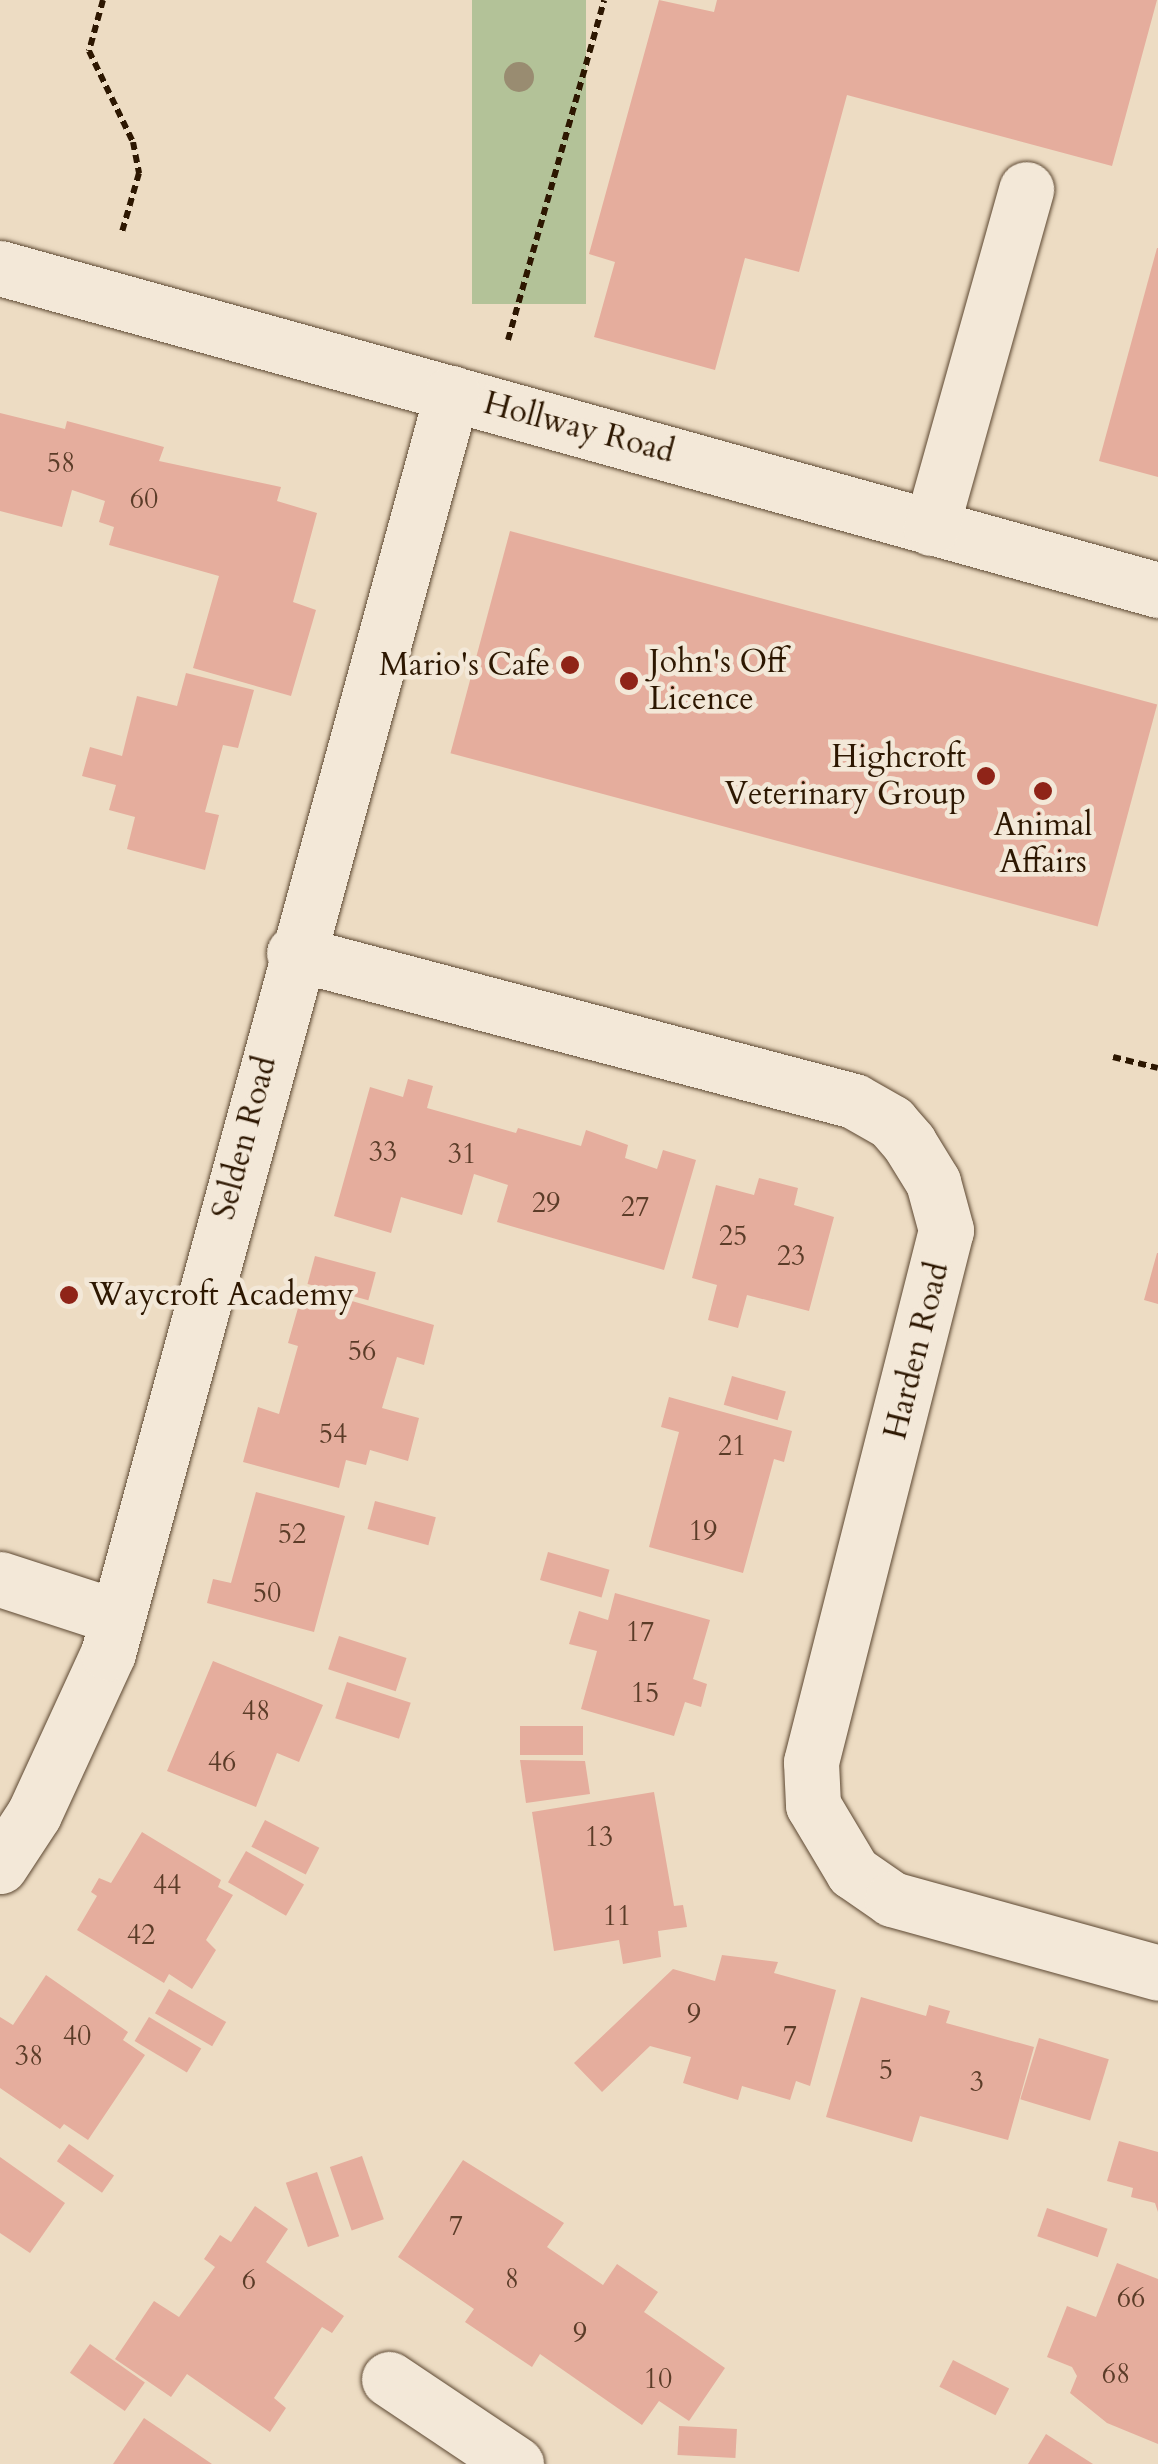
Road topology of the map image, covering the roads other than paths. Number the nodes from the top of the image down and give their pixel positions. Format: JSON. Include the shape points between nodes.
{"nodes":[{"id":1,"x":1026,"y":189,"type":"dead end"},
{"id":2,"x":0,"y":268,"type":"edge"},
{"id":3,"x":471,"y":399,"type":"junction"},
{"id":4,"x":931,"y":528,"type":"junction"},
{"id":5,"x":1158,"y":590,"type":"edge"},
{"id":6,"x":294,"y":953,"type":"junction"},
{"id":7,"x":0,"y":1579,"type":"edge"},
{"id":8,"x":117,"y":1617,"type":"junction"},
{"id":9,"x":0,"y":1866,"type":"edge"},
{"id":10,"x":1158,"y":1973,"type":"edge"},
{"id":11,"x":390,"y":2380,"type":"dead end"},
{"id":12,"x":454,"y":2448,"type":"edge"},
{"id":13,"x":516,"y":2464,"type":"edge"}],
"edges":[{"from":1,"to":4,"type":"street"},
{"from":2,"to":3,"type":"street","name":"Hollway Road"},
{"from":3,"to":4,"type":"street","name":"Hollway Road"},
{"from":3,"to":6,"type":"street","name":"Selden Road"},
{"from":4,"to":5,"type":"street","name":"Hollway Road"},
{"from":6,"to":8,"type":"street","name":"Selden Road"},
{"from":6,"to":10,"type":"street","name":"Harden Road","via":[[854,1101],[891,1122],[909,1143],[934,1182],[946,1230],[811,1762],[813,1805],[852,1872],[892,1899]]},
{"from":7,"to":8,"type":"street"},
{"from":8,"to":9,"type":"street","name":"Selden Road","via":[[108,1653],[34,1814]]},
{"from":11,"to":12,"type":"street"},
{"from":12,"to":13,"type":"street"}]}
